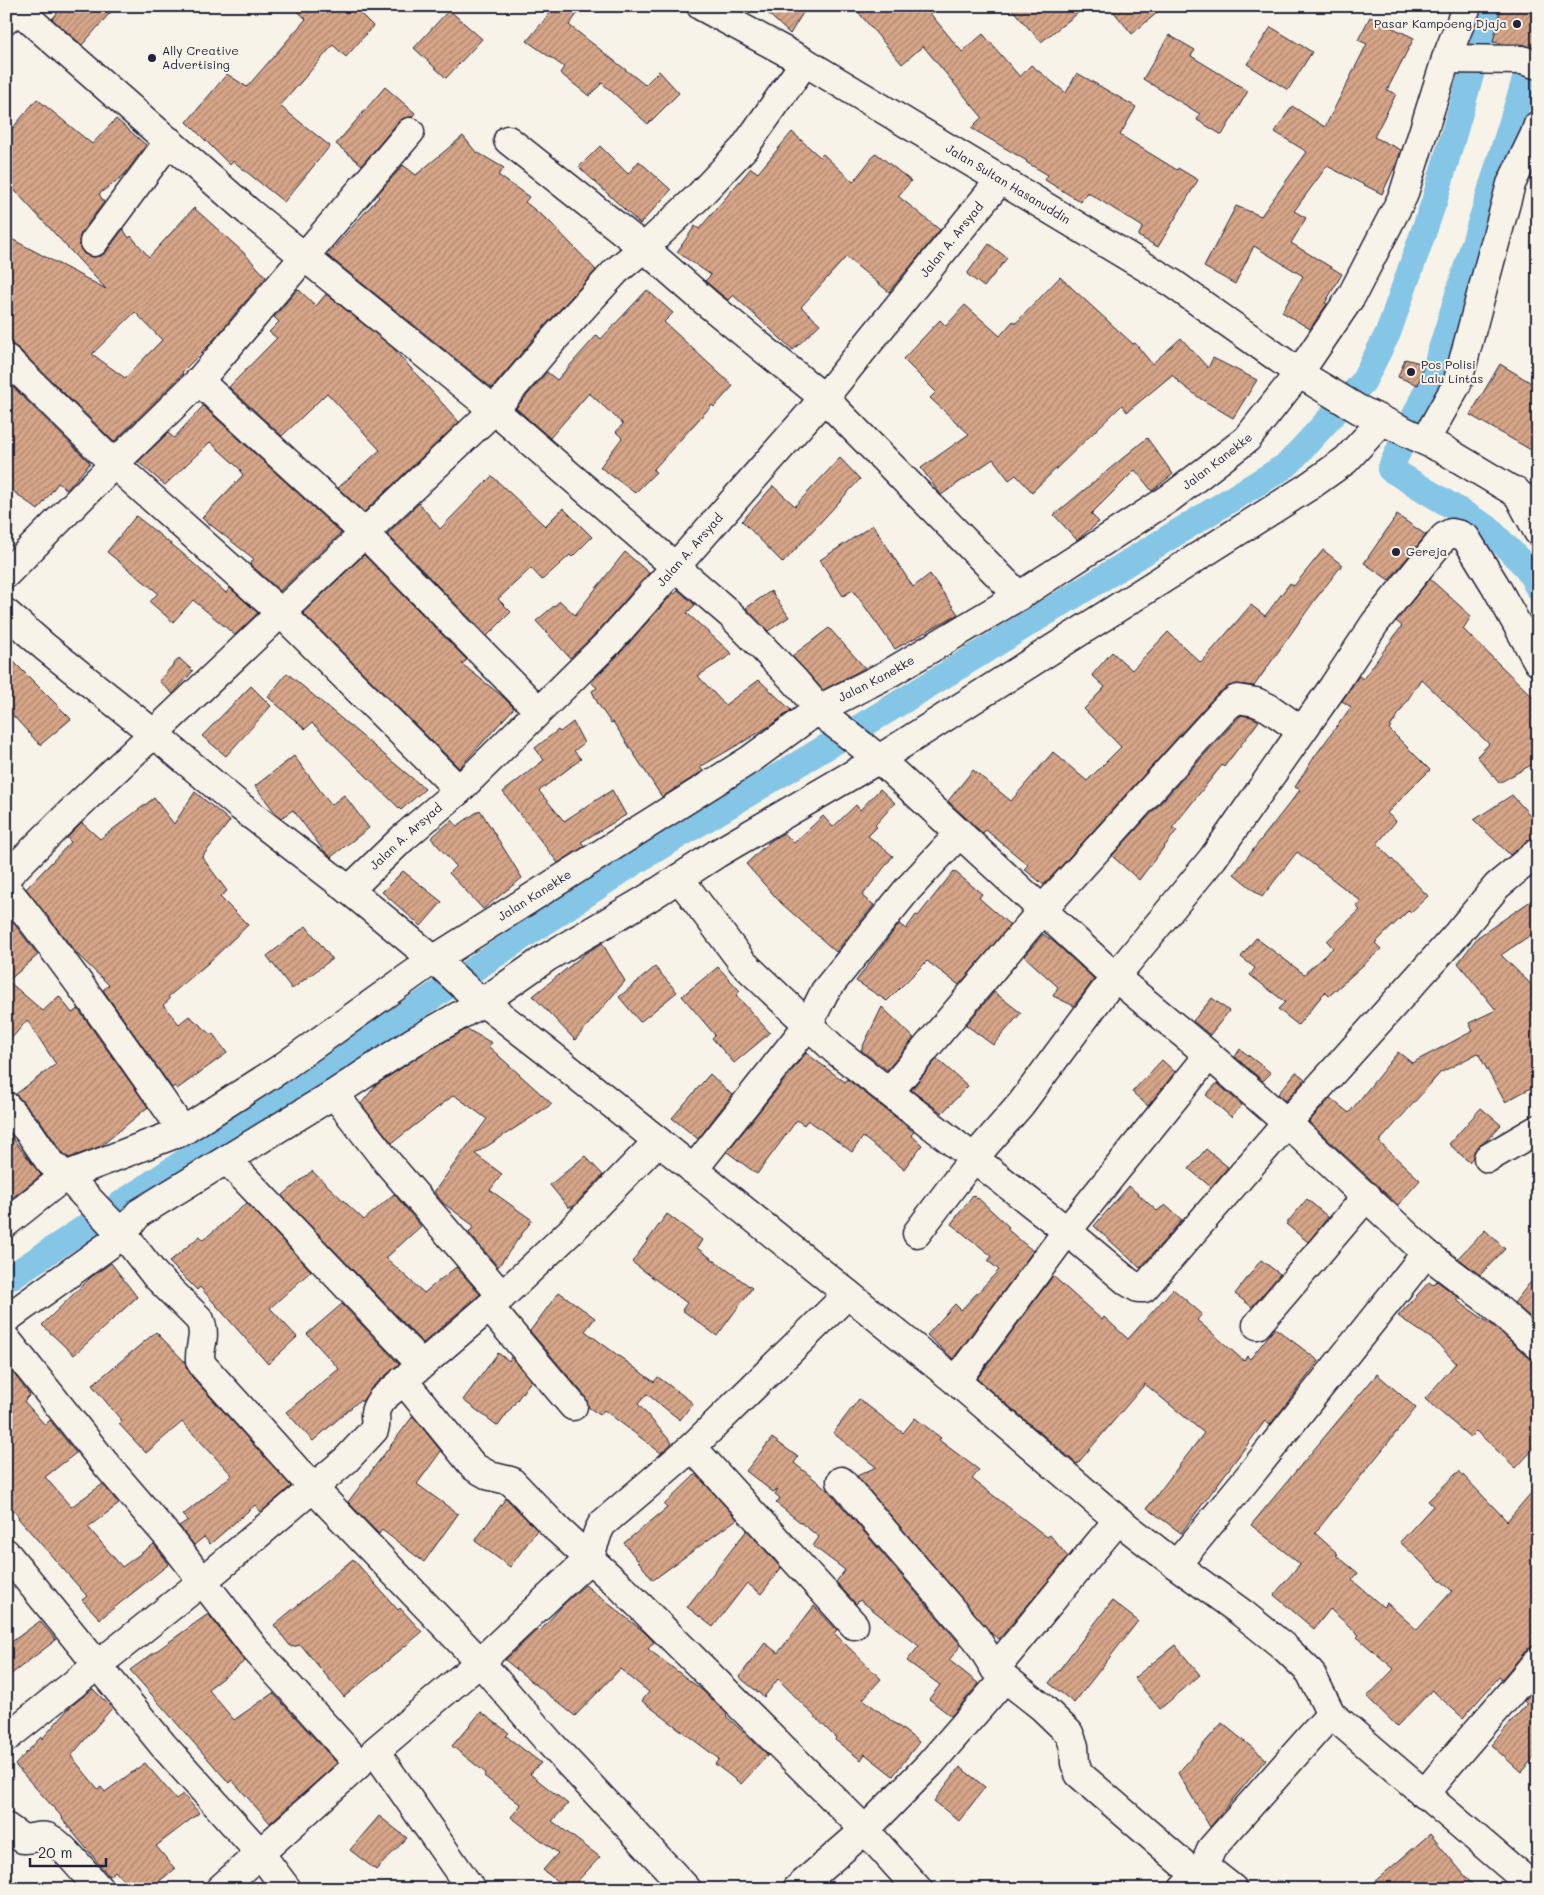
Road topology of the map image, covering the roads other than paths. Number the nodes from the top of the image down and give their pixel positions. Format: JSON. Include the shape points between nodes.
{"nodes":[{"id":1,"x":1468,"y":6,"type":"edge"},
{"id":2,"x":14,"y":10,"type":"edge"},
{"id":3,"x":716,"y":10,"type":"edge"},
{"id":4,"x":1447,"y":59,"type":"junction"},
{"id":5,"x":805,"y":62,"type":"junction"},
{"id":6,"x":1530,"y":63,"type":"edge"},
{"id":7,"x":410,"y":132,"type":"dead end"},
{"id":8,"x":1537,"y":133,"type":"edge"},
{"id":9,"x":508,"y":140,"type":"dead end"},
{"id":10,"x":169,"y":141,"type":"junction"},
{"id":11,"x":1001,"y":179,"type":"junction"},
{"id":12,"x":94,"y":242,"type":"dead end"},
{"id":13,"x":644,"y":248,"type":"junction"},
{"id":14,"x":305,"y":256,"type":"junction"},
{"id":15,"x":7,"y":359,"type":"edge"},
{"id":16,"x":1302,"y":375,"type":"junction"},
{"id":17,"x":199,"y":381,"type":"junction"},
{"id":18,"x":824,"y":398,"type":"junction"},
{"id":19,"x":494,"y":410,"type":"junction"},
{"id":20,"x":1403,"y":430,"type":"junction"},
{"id":21,"x":114,"y":464,"type":"junction"},
{"id":22,"x":1527,"y":498,"type":"edge"},
{"id":23,"x":364,"y":532,"type":"junction"},
{"id":24,"x":1538,"y":532,"type":"edge"},
{"id":25,"x":675,"y":568,"type":"junction"},
{"id":26,"x":6,"y":574,"type":"edge"},
{"id":27,"x":1019,"y":596,"type":"junction"},
{"id":28,"x":280,"y":612,"type":"junction"},
{"id":29,"x":6,"y":613,"type":"edge"},
{"id":30,"x":1538,"y":662,"type":"edge"},
{"id":31,"x":538,"y":710,"type":"junction"},
{"id":32,"x":822,"y":712,"type":"junction"},
{"id":33,"x":1302,"y":731,"type":"junction"},
{"id":34,"x":153,"y":733,"type":"junction"},
{"id":35,"x":873,"y":754,"type":"junction"},
{"id":36,"x":459,"y":790,"type":"junction"},
{"id":37,"x":960,"y":833,"type":"junction"},
{"id":38,"x":1538,"y":852,"type":"edge"},
{"id":39,"x":6,"y":877,"type":"edge"},
{"id":40,"x":679,"y":878,"type":"junction"},
{"id":41,"x":6,"y":888,"type":"edge"},
{"id":42,"x":349,"y":890,"type":"junction"},
{"id":43,"x":1043,"y":909,"type":"junction"},
{"id":44,"x":439,"y":964,"type":"junction"},
{"id":45,"x":1116,"y":978,"type":"junction"},
{"id":46,"x":477,"y":997,"type":"junction"},
{"id":47,"x":808,"y":1026,"type":"junction"},
{"id":48,"x":1209,"y":1055,"type":"junction"},
{"id":49,"x":888,"y":1092,"type":"junction"},
{"id":50,"x":334,"y":1094,"type":"junction"},
{"id":51,"x":6,"y":1106,"type":"edge"},
{"id":52,"x":1287,"y":1123,"type":"junction"},
{"id":53,"x":1538,"y":1129,"type":"edge"},
{"id":54,"x":183,"y":1131,"type":"junction"},
{"id":55,"x":658,"y":1141,"type":"junction"},
{"id":56,"x":1488,"y":1158,"type":"dead end"},
{"id":57,"x":227,"y":1160,"type":"junction"},
{"id":58,"x":973,"y":1160,"type":"junction"},
{"id":59,"x":693,"y":1170,"type":"junction"},
{"id":60,"x":70,"y":1180,"type":"junction"},
{"id":61,"x":1366,"y":1196,"type":"junction"},
{"id":62,"x":6,"y":1223,"type":"edge"},
{"id":63,"x":1067,"y":1231,"type":"junction"},
{"id":64,"x":119,"y":1232,"type":"junction"},
{"id":65,"x":917,"y":1233,"type":"dead end"},
{"id":66,"x":1426,"y":1253,"type":"junction"},
{"id":67,"x":848,"y":1294,"type":"junction"},
{"id":68,"x":495,"y":1302,"type":"junction"},
{"id":69,"x":6,"y":1319,"type":"edge"},
{"id":70,"x":1257,"y":1325,"type":"dead end"},
{"id":71,"x":6,"y":1339,"type":"edge"},
{"id":72,"x":1538,"y":1345,"type":"edge"},
{"id":73,"x":412,"y":1372,"type":"junction"},
{"id":74,"x":956,"y":1381,"type":"junction"},
{"id":75,"x":573,"y":1406,"type":"dead end"},
{"id":76,"x":692,"y":1447,"type":"junction"},
{"id":77,"x":841,"y":1482,"type":"dead end"},
{"id":78,"x":313,"y":1488,"type":"junction"},
{"id":79,"x":1118,"y":1520,"type":"junction"},
{"id":80,"x":6,"y":1554,"type":"edge"},
{"id":81,"x":589,"y":1559,"type":"junction"},
{"id":82,"x":1176,"y":1565,"type":"junction"},
{"id":83,"x":203,"y":1581,"type":"junction"},
{"id":84,"x":854,"y":1625,"type":"dead end"},
{"id":85,"x":1538,"y":1660,"type":"edge"},
{"id":86,"x":480,"y":1662,"type":"junction"},
{"id":87,"x":98,"y":1665,"type":"junction"},
{"id":88,"x":1000,"y":1673,"type":"junction"},
{"id":89,"x":1330,"y":1714,"type":"junction"},
{"id":90,"x":6,"y":1738,"type":"edge"},
{"id":91,"x":367,"y":1757,"type":"junction"},
{"id":92,"x":1424,"y":1795,"type":"junction"},
{"id":93,"x":6,"y":1827,"type":"edge"},
{"id":94,"x":865,"y":1830,"type":"junction"},
{"id":95,"x":259,"y":1852,"type":"junction"},
{"id":96,"x":1194,"y":1876,"type":"edge"},
{"id":97,"x":99,"y":1889,"type":"edge"},
{"id":98,"x":220,"y":1889,"type":"edge"},
{"id":99,"x":287,"y":1889,"type":"edge"},
{"id":100,"x":471,"y":1889,"type":"edge"},
{"id":101,"x":687,"y":1889,"type":"edge"},
{"id":102,"x":797,"y":1889,"type":"edge"},
{"id":103,"x":918,"y":1889,"type":"edge"},
{"id":104,"x":1233,"y":1889,"type":"edge"},
{"id":105,"x":1536,"y":1889,"type":"edge"}],
"edges":[{"from":1,"to":4,"type":"main road","name":"Jalan Kanekke"},
{"from":2,"to":10,"type":"main road"},
{"from":3,"to":5,"type":"main road","name":"Jalan Sultan Hasanuddin"},
{"from":4,"to":6,"type":"main road"},
{"from":4,"to":16,"type":"main road","name":"Jalan Kanekke","via":[[1403,196],[1352,295]]},
{"from":5,"to":11,"type":"main road","name":"Jalan Sultan Hasanuddin"},
{"from":5,"to":13,"type":"main road","via":[[744,148]]},
{"from":7,"to":14,"type":"main road"},
{"from":8,"to":20,"type":"main road","via":[[1511,184],[1457,384]]},
{"from":9,"to":13,"type":"main road"},
{"from":10,"to":12,"type":"main road"},
{"from":10,"to":14,"type":"main road","via":[[249,212]]},
{"from":11,"to":16,"type":"main road","name":"Jalan Sultan Hasanuddin","via":[[1172,283]]},
{"from":11,"to":18,"type":"main road","name":"Jalan A. Arsyad"},
{"from":13,"to":18,"type":"main road"},
{"from":13,"to":19,"type":"main road","via":[[616,271]]},
{"from":14,"to":17,"type":"main road"},
{"from":14,"to":19,"type":"main road"},
{"from":15,"to":21,"type":"main road"},
{"from":16,"to":20,"type":"main road","name":"Jalan Sultan Hasanuddin","via":[[1358,410]]},
{"from":16,"to":27,"type":"main road","name":"Jalan Kanekke","via":[[1247,439],[1170,498]]},
{"from":17,"to":21,"type":"main road"},
{"from":17,"to":23,"type":"main road"},
{"from":18,"to":25,"type":"main road","name":"Jalan A. Arsyad"},
{"from":18,"to":27,"type":"main road"},
{"from":19,"to":23,"type":"main road"},
{"from":19,"to":25,"type":"main road"},
{"from":20,"to":22,"type":"main road"},
{"from":20,"to":35,"type":"main road","via":[[1346,460],[1308,487]]},
{"from":21,"to":26,"type":"main road"},
{"from":21,"to":28,"type":"main road"},
{"from":22,"to":24,"type":"main road"},
{"from":23,"to":28,"type":"main road"},
{"from":23,"to":31,"type":"main road"},
{"from":25,"to":31,"type":"main road","name":"Jalan A. Arsyad","via":[[610,641]]},
{"from":25,"to":32,"type":"main road","via":[[731,615]]},
{"from":27,"to":32,"type":"main road","name":"Jalan Kanekke"},
{"from":28,"to":34,"type":"main road"},
{"from":28,"to":36,"type":"main road"},
{"from":29,"to":34,"type":"main road"},
{"from":30,"to":33,"type":"main road","via":[[1473,547],[1466,538],[1452,533],[1434,548],[1375,623]]},
{"from":31,"to":36,"type":"main road","name":"Jalan A. Arsyad"},
{"from":32,"to":35,"type":"main road"},
{"from":32,"to":44,"type":"main road","name":"Jalan Kanekke"},
{"from":33,"to":43,"type":"main road","via":[[1269,708],[1237,699],[1227,706]]},
{"from":33,"to":45,"type":"main road","via":[[1213,858]]},
{"from":34,"to":39,"type":"main road"},
{"from":34,"to":42,"type":"main road","via":[[241,807]]},
{"from":35,"to":37,"type":"main road"},
{"from":35,"to":40,"type":"main road","via":[[823,790]]},
{"from":36,"to":42,"type":"main road","name":"Jalan A. Arsyad"},
{"from":37,"to":43,"type":"main road"},
{"from":37,"to":47,"type":"main road","via":[[907,890],[825,991]]},
{"from":38,"to":52,"type":"main road","via":[[1497,886]]},
{"from":40,"to":46,"type":"main road"},
{"from":40,"to":47,"type":"main road","via":[[743,963]]},
{"from":41,"to":54,"type":"main road","via":[[105,1018]]},
{"from":42,"to":44,"type":"main road"},
{"from":43,"to":45,"type":"main road"},
{"from":43,"to":49,"type":"main road"},
{"from":44,"to":46,"type":"main road"},
{"from":44,"to":54,"type":"main road","name":"Jalan Kanekke"},
{"from":45,"to":48,"type":"main road"},
{"from":45,"to":58,"type":"main road","via":[[1021,1104]]},
{"from":46,"to":50,"type":"main road"},
{"from":46,"to":55,"type":"main road"},
{"from":47,"to":49,"type":"main road"},
{"from":47,"to":59,"type":"main road"},
{"from":48,"to":52,"type":"main road"},
{"from":48,"to":63,"type":"main road"},
{"from":49,"to":58,"type":"main road"},
{"from":50,"to":57,"type":"main road"},
{"from":50,"to":68,"type":"main road"},
{"from":51,"to":60,"type":"main road","via":[[49,1160]]},
{"from":52,"to":61,"type":"main road"},
{"from":52,"to":63,"type":"main road","via":[[1144,1288],[1128,1282]]},
{"from":53,"to":56,"type":"main road"},
{"from":54,"to":60,"type":"main road","name":"Jalan Kanekke"},
{"from":55,"to":59,"type":"main road"},
{"from":55,"to":68,"type":"main road","via":[[570,1232]]},
{"from":57,"to":64,"type":"main road","via":[[139,1214]]},
{"from":57,"to":73,"type":"main road"},
{"from":58,"to":63,"type":"main road"},
{"from":58,"to":65,"type":"main road"},
{"from":59,"to":67,"type":"main road"},
{"from":60,"to":62,"type":"main road","name":"Jalan Kanekke"},
{"from":60,"to":64,"type":"main road"},
{"from":61,"to":66,"type":"main road"},
{"from":61,"to":70,"type":"main road"},
{"from":63,"to":74,"type":"main road"},
{"from":64,"to":69,"type":"main road"},
{"from":64,"to":78,"type":"main road","via":[[155,1275],[200,1320],[204,1339],[200,1361],[204,1367]]},
{"from":66,"to":72,"type":"main road","via":[[1490,1302]]},
{"from":66,"to":82,"type":"main road"},
{"from":67,"to":74,"type":"main road"},
{"from":67,"to":76,"type":"main road"},
{"from":68,"to":73,"type":"main road"},
{"from":68,"to":75,"type":"main road"},
{"from":71,"to":83,"type":"main road"},
{"from":73,"to":78,"type":"main road","via":[[376,1406],[376,1426],[362,1444]]},
{"from":73,"to":81,"type":"main road","via":[[474,1467],[490,1476],[511,1480]]},
{"from":74,"to":79,"type":"main road"},
{"from":76,"to":81,"type":"main road","via":[[602,1524]]},
{"from":76,"to":84,"type":"main road"},
{"from":77,"to":88,"type":"main road","via":[[976,1638]]},
{"from":78,"to":83,"type":"main road"},
{"from":78,"to":86,"type":"main road"},
{"from":79,"to":82,"type":"main road"},
{"from":79,"to":88,"type":"main road"},
{"from":80,"to":87,"type":"main road"},
{"from":81,"to":86,"type":"main road"},
{"from":81,"to":94,"type":"main road"},
{"from":82,"to":89,"type":"main road","via":[[1242,1613],[1310,1672]]},
{"from":83,"to":87,"type":"main road"},
{"from":83,"to":91,"type":"main road","via":[[255,1649]]},
{"from":85,"to":92,"type":"main road"},
{"from":86,"to":91,"type":"main road"},
{"from":86,"to":101,"type":"main road","via":[[549,1742]]},
{"from":87,"to":90,"type":"main road"},
{"from":87,"to":95,"type":"main road","via":[[163,1745]]},
{"from":88,"to":94,"type":"main road","via":[[930,1764]]},
{"from":88,"to":96,"type":"main road","via":[[1069,1733],[1079,1774]]},
{"from":89,"to":92,"type":"main road"},
{"from":89,"to":96,"type":"main road","via":[[1212,1848]]},
{"from":91,"to":95,"type":"main road"},
{"from":91,"to":100,"type":"main road"},
{"from":92,"to":105,"type":"main road"},
{"from":93,"to":97,"type":"main road","via":[[24,1839],[48,1838]]},
{"from":94,"to":102,"type":"main road"},
{"from":94,"to":103,"type":"main road"},
{"from":95,"to":98,"type":"main road"},
{"from":95,"to":99,"type":"main road"},
{"from":96,"to":104,"type":"main road"}]}
